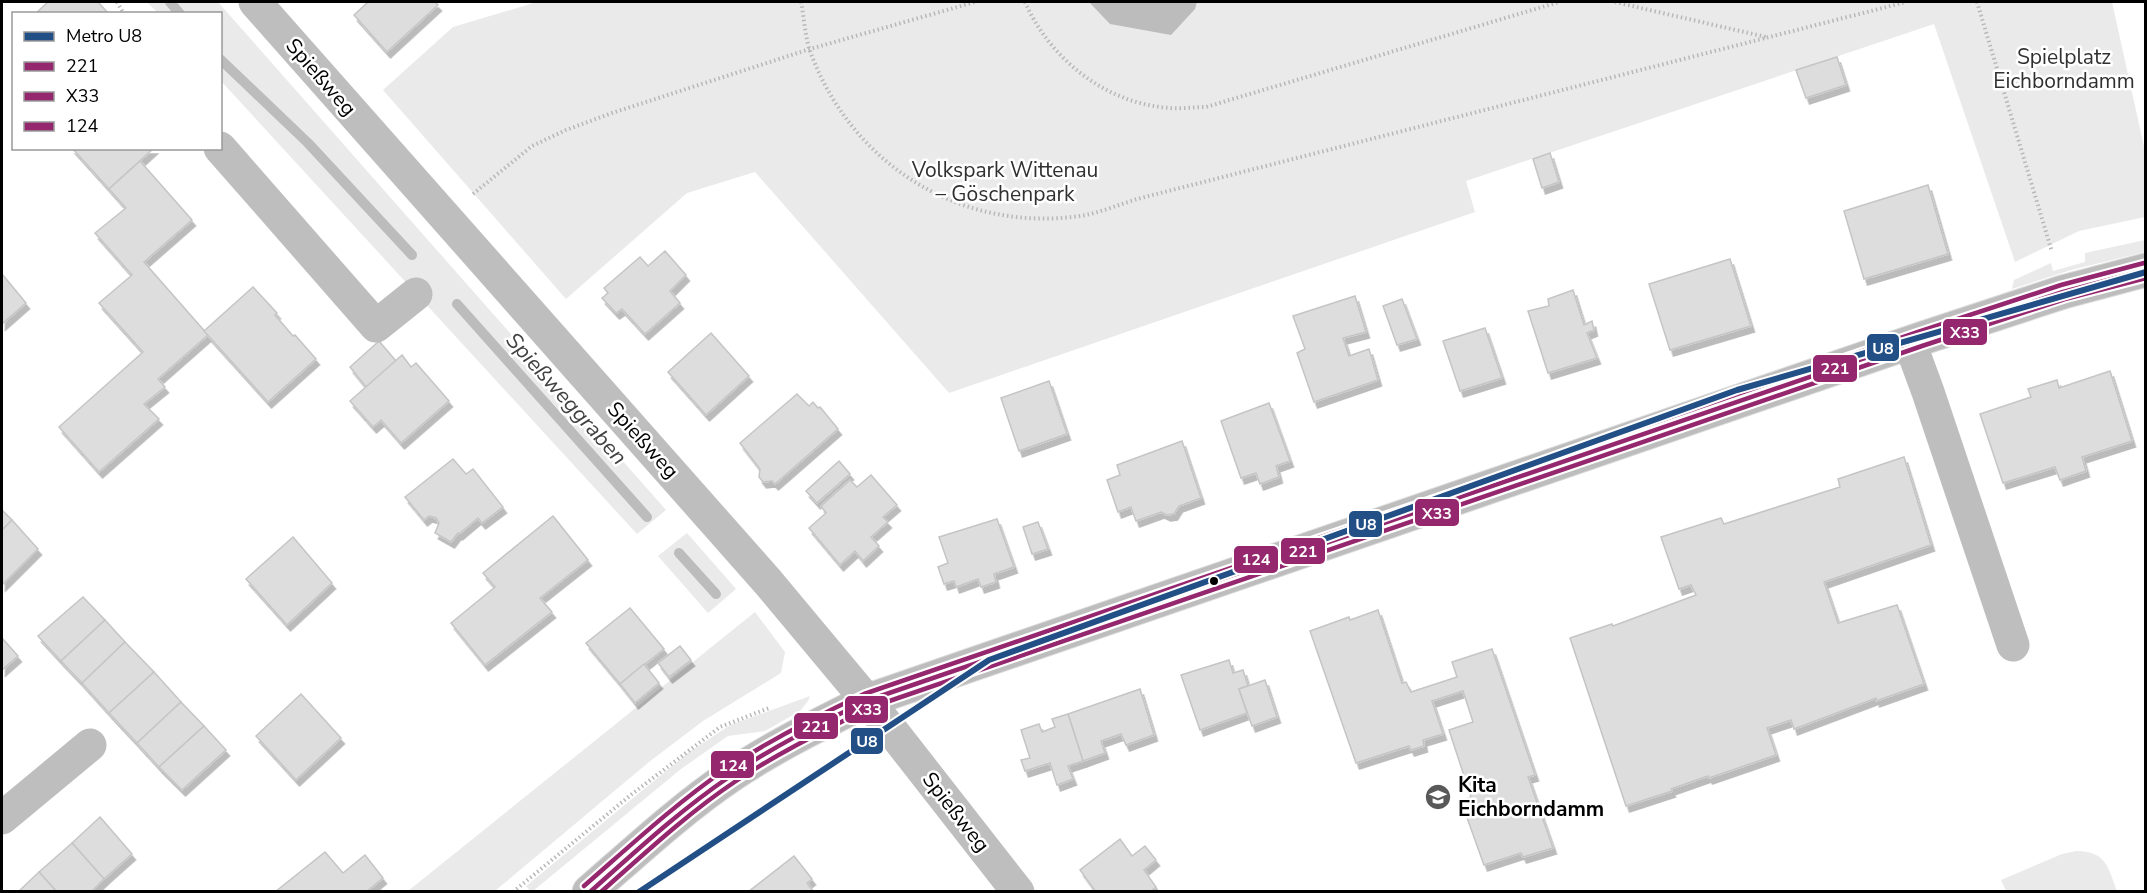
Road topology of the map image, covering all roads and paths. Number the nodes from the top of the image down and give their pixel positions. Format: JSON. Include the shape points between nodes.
{"nodes":[{"id":1,"x":255,"y":2,"type":"edge"},
{"id":2,"x":801,"y":2,"type":"edge"},
{"id":3,"x":975,"y":2,"type":"edge"},
{"id":4,"x":1025,"y":2,"type":"edge"},
{"id":5,"x":1559,"y":2,"type":"edge"},
{"id":6,"x":1615,"y":2,"type":"edge"},
{"id":7,"x":1906,"y":2,"type":"edge"},
{"id":8,"x":1977,"y":2,"type":"edge"},
{"id":9,"x":1768,"y":37,"type":"junction"},
{"id":10,"x":810,"y":49,"type":"junction"},
{"id":11,"x":222,"y":150,"type":"edge"},
{"id":12,"x":444,"y":218,"type":"junction"},
{"id":13,"x":2052,"y":252,"type":"dead end"},
{"id":14,"x":2145,"y":270,"type":"edge"},
{"id":15,"x":416,"y":294,"type":"dead end"},
{"id":16,"x":1910,"y":343,"type":"junction"},
{"id":17,"x":2013,"y":645,"type":"dead end"},
{"id":18,"x":866,"y":701,"type":"junction"},
{"id":19,"x":779,"y":704,"type":"dead end"},
{"id":20,"x":90,"y":746,"type":"dead end"},
{"id":21,"x":2,"y":818,"type":"edge"},
{"id":22,"x":513,"y":891,"type":"edge"},
{"id":23,"x":589,"y":891,"type":"edge"},
{"id":24,"x":1018,"y":891,"type":"edge"}],
"edges":[{"from":1,"to":12,"type":"street","name":"Spießweg"},
{"from":2,"to":10,"type":"path"},
{"from":3,"to":10,"type":"path"},
{"from":4,"to":5,"type":"path","via":[[1058,55],[1092,82],[1131,101],[1168,108],[1206,107]]},
{"from":6,"to":9,"type":"path"},
{"from":7,"to":9,"type":"path"},
{"from":8,"to":13,"type":"path"},
{"from":9,"to":10,"type":"path","via":[[1081,216],[1022,218],[963,206],[925,189],[890,165],[854,131],[827,91]]},
{"from":10,"to":12,"type":"path","via":[[566,130],[532,146]]},
{"from":11,"to":15,"type":"street","via":[[376,326]]},
{"from":12,"to":18,"type":"street","name":"Spießweg","via":[[698,501]]},
{"from":14,"to":16,"type":"main road","via":[[2063,292]]},
{"from":16,"to":17,"type":"street"},
{"from":16,"to":18,"type":"main road"},
{"from":18,"to":23,"type":"main road","via":[[786,741],[730,776]]},
{"from":18,"to":24,"type":"street","name":"Spießweg"},
{"from":19,"to":22,"type":"path","via":[[720,727]]},
{"from":20,"to":21,"type":"street"}]}
